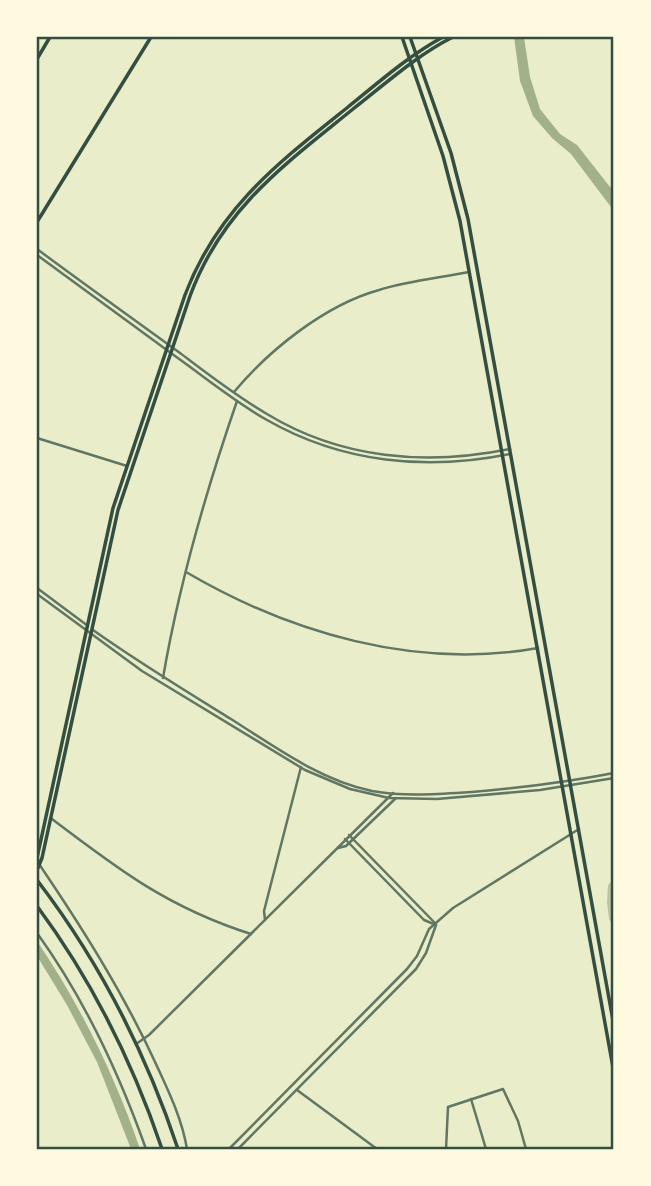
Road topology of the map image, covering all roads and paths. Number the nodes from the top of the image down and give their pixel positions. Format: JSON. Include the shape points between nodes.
{"nodes":[{"id":1,"x":50,"y":37,"type":"edge"},
{"id":2,"x":151,"y":37,"type":"edge"},
{"id":3,"x":402,"y":37,"type":"edge"},
{"id":4,"x":410,"y":37,"type":"edge"},
{"id":5,"x":443,"y":37,"type":"edge"},
{"id":6,"x":453,"y":37,"type":"edge"},
{"id":7,"x":418,"y":56,"type":"junction"},
{"id":8,"x":37,"y":59,"type":"edge"},
{"id":9,"x":411,"y":61,"type":"junction"},
{"id":10,"x":37,"y":222,"type":"edge"},
{"id":11,"x":37,"y":250,"type":"edge"},
{"id":12,"x":37,"y":255,"type":"edge"},
{"id":13,"x":469,"y":272,"type":"junction"},
{"id":14,"x":170,"y":349,"type":"junction"},
{"id":15,"x":234,"y":392,"type":"junction"},
{"id":16,"x":237,"y":401,"type":"junction"},
{"id":17,"x":37,"y":438,"type":"edge"},
{"id":18,"x":510,"y":452,"type":"junction"},
{"id":19,"x":502,"y":453,"type":"junction"},
{"id":20,"x":127,"y":466,"type":"junction"},
{"id":21,"x":186,"y":572,"type":"junction"},
{"id":22,"x":37,"y":588,"type":"edge"},
{"id":23,"x":37,"y":594,"type":"edge"},
{"id":24,"x":88,"y":629,"type":"junction"},
{"id":25,"x":538,"y":648,"type":"junction"},
{"id":26,"x":163,"y":678,"type":"junction"},
{"id":27,"x":301,"y":767,"type":"junction"},
{"id":28,"x":614,"y":775,"type":"edge"},
{"id":29,"x":571,"y":783,"type":"junction"},
{"id":30,"x":563,"y":785,"type":"junction"},
{"id":31,"x":393,"y":793,"type":"junction"},
{"id":32,"x":400,"y":794,"type":"junction"},
{"id":33,"x":388,"y":797,"type":"junction"},
{"id":34,"x":395,"y":798,"type":"junction"},
{"id":35,"x":51,"y":819,"type":"junction"},
{"id":36,"x":579,"y":829,"type":"junction"},
{"id":37,"x":572,"y":834,"type":"junction"},
{"id":38,"x":349,"y":835,"type":"junction"},
{"id":39,"x":345,"y":839,"type":"junction"},
{"id":40,"x":353,"y":839,"type":"junction"},
{"id":41,"x":349,"y":843,"type":"junction"},
{"id":42,"x":338,"y":848,"type":"junction"},
{"id":43,"x":37,"y":863,"type":"edge"},
{"id":44,"x":37,"y":880,"type":"edge"},
{"id":45,"x":37,"y":906,"type":"edge"},
{"id":46,"x":39,"y":913,"type":"edge"},
{"id":47,"x":265,"y":920,"type":"junction"},
{"id":48,"x":436,"y":925,"type":"junction"},
{"id":49,"x":37,"y":933,"type":"edge"},
{"id":50,"x":251,"y":934,"type":"junction"},
{"id":51,"x":614,"y":1026,"type":"edge"},
{"id":52,"x":145,"y":1039,"type":"junction"},
{"id":53,"x":136,"y":1044,"type":"junction"},
{"id":54,"x":614,"y":1073,"type":"edge"},
{"id":55,"x":297,"y":1090,"type":"junction"},
{"id":56,"x":471,"y":1099,"type":"junction"},
{"id":57,"x":146,"y":1149,"type":"edge"},
{"id":58,"x":162,"y":1149,"type":"edge"},
{"id":59,"x":178,"y":1149,"type":"edge"},
{"id":60,"x":187,"y":1149,"type":"edge"},
{"id":61,"x":229,"y":1149,"type":"edge"},
{"id":62,"x":238,"y":1149,"type":"edge"},
{"id":63,"x":377,"y":1149,"type":"edge"},
{"id":64,"x":446,"y":1149,"type":"edge"},
{"id":65,"x":486,"y":1149,"type":"edge"},
{"id":66,"x":526,"y":1149,"type":"edge"}],
"edges":[{"from":1,"to":8,"type":"main road"},
{"from":2,"to":10,"type":"main road"},
{"from":3,"to":9,"type":"main road"},
{"from":4,"to":7,"type":"main road"},
{"from":5,"to":7,"type":"main road"},
{"from":6,"to":7,"type":"main road"},
{"from":7,"to":9,"type":"main road"},
{"from":7,"to":18,"type":"main road","via":[[463,197]]},
{"from":9,"to":13,"type":"main road","via":[[450,177]]},
{"from":9,"to":14,"type":"main road","via":[[277,170],[242,206],[204,264]]},
{"from":11,"to":14,"type":"street"},
{"from":12,"to":14,"type":"street"},
{"from":13,"to":15,"type":"street","via":[[378,290],[351,302],[291,337]]},
{"from":13,"to":19,"type":"main road"},
{"from":14,"to":15,"type":"street"},
{"from":14,"to":16,"type":"street"},
{"from":14,"to":20,"type":"main road"},
{"from":14,"to":24,"type":"main road","via":[[118,509]]},
{"from":15,"to":19,"type":"street","via":[[290,427],[357,451],[420,458]]},
{"from":16,"to":19,"type":"street","via":[[301,437],[370,458],[437,463]]},
{"from":16,"to":21,"type":"street"},
{"from":17,"to":20,"type":"street"},
{"from":18,"to":19,"type":"street"},
{"from":18,"to":29,"type":"main road"},
{"from":19,"to":25,"type":"main road"},
{"from":20,"to":24,"type":"main road","via":[[113,508]]},
{"from":21,"to":25,"type":"street","via":[[259,610],[343,639],[446,652]]},
{"from":21,"to":26,"type":"street"},
{"from":22,"to":24,"type":"street"},
{"from":23,"to":24,"type":"street"},
{"from":24,"to":26,"type":"street"},
{"from":24,"to":27,"type":"street","via":[[142,671]]},
{"from":24,"to":35,"type":"main road"},
{"from":24,"to":43,"type":"main road"},
{"from":25,"to":30,"type":"main road"},
{"from":26,"to":31,"type":"street","via":[[318,771],[363,788]]},
{"from":27,"to":33,"type":"street","via":[[350,789]]},
{"from":27,"to":47,"type":"street"},
{"from":28,"to":29,"type":"street"},
{"from":29,"to":30,"type":"street"},
{"from":29,"to":36,"type":"main road"},
{"from":30,"to":32,"type":"street"},
{"from":30,"to":34,"type":"street","via":[[452,798]]},
{"from":30,"to":37,"type":"main road"},
{"from":31,"to":32,"type":"street"},
{"from":31,"to":33,"type":"street"},
{"from":32,"to":34,"type":"street"},
{"from":33,"to":34,"type":"street"},
{"from":33,"to":38,"type":"street"},
{"from":34,"to":40,"type":"street"},
{"from":35,"to":43,"type":"main road"},
{"from":35,"to":50,"type":"street","via":[[155,893]]},
{"from":36,"to":37,"type":"street"},
{"from":36,"to":51,"type":"main road"},
{"from":37,"to":48,"type":"street","via":[[453,908]]},
{"from":37,"to":54,"type":"main road"},
{"from":38,"to":39,"type":"street"},
{"from":38,"to":40,"type":"street"},
{"from":39,"to":41,"type":"street"},
{"from":39,"to":42,"type":"street"},
{"from":40,"to":41,"type":"street"},
{"from":40,"to":48,"type":"street"},
{"from":41,"to":42,"type":"street"},
{"from":41,"to":48,"type":"street","via":[[424,920]]},
{"from":42,"to":47,"type":"street"},
{"from":43,"to":52,"type":"street","via":[[105,965]]},
{"from":44,"to":53,"type":"main road","via":[[93,962]]},
{"from":45,"to":46,"type":"main road"},
{"from":46,"to":58,"type":"main road","via":[[79,970],[114,1034]]},
{"from":47,"to":50,"type":"street"},
{"from":48,"to":55,"type":"street","via":[[416,969]]},
{"from":48,"to":61,"type":"street","via":[[429,929],[407,969]]},
{"from":49,"to":57,"type":"street","via":[[93,1025]]},
{"from":50,"to":52,"type":"street"},
{"from":52,"to":53,"type":"street"},
{"from":52,"to":60,"type":"street","via":[[183,1125]]},
{"from":53,"to":59,"type":"main road"},
{"from":55,"to":62,"type":"street"},
{"from":55,"to":63,"type":"street"},
{"from":56,"to":64,"type":"street","via":[[448,1107]]},
{"from":56,"to":65,"type":"street"},
{"from":56,"to":66,"type":"street","via":[[503,1089]]}]}
